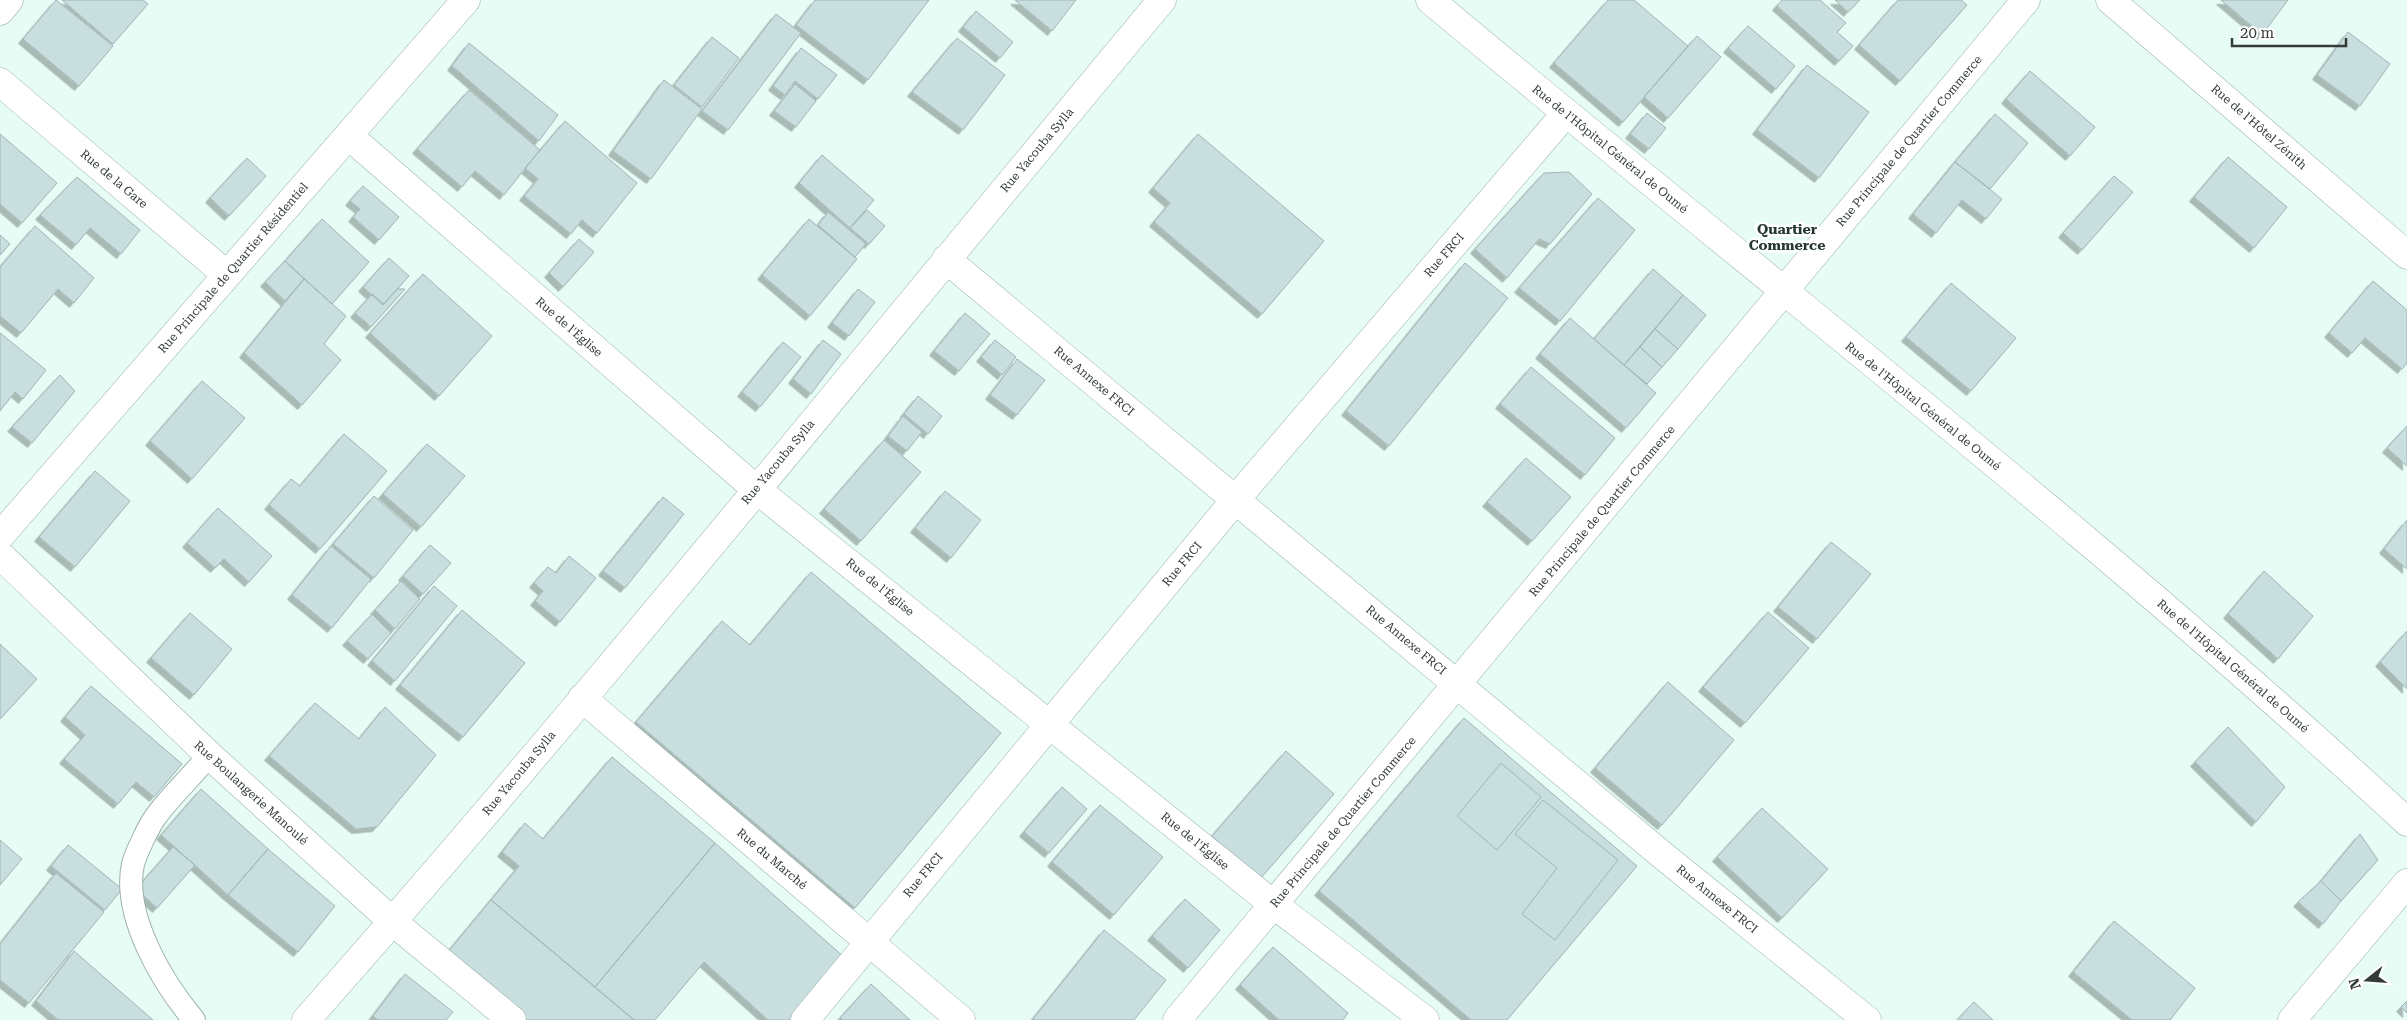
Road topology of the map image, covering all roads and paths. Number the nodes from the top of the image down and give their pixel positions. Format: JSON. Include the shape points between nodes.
{"nodes":[{"id":1,"x":9,"y":0,"type":"edge"},
{"id":2,"x":466,"y":0,"type":"edge"},
{"id":3,"x":1162,"y":0,"type":"edge"},
{"id":4,"x":1430,"y":0,"type":"edge"},
{"id":5,"x":2026,"y":0,"type":"edge"},
{"id":6,"x":2110,"y":0,"type":"edge"},
{"id":7,"x":0,"y":11,"type":"edge"},
{"id":8,"x":0,"y":82,"type":"edge"},
{"id":9,"x":1566,"y":113,"type":"junction"},
{"id":10,"x":349,"y":136,"type":"junction"},
{"id":11,"x":2407,"y":255,"type":"edge"},
{"id":12,"x":946,"y":259,"type":"junction"},
{"id":13,"x":227,"y":275,"type":"junction"},
{"id":14,"x":1784,"y":292,"type":"junction"},
{"id":15,"x":756,"y":489,"type":"junction"},
{"id":16,"x":1236,"y":499,"type":"junction"},
{"id":17,"x":0,"y":536,"type":"edge"},
{"id":18,"x":0,"y":555,"type":"edge"},
{"id":19,"x":1459,"y":684,"type":"junction"},
{"id":20,"x":582,"y":698,"type":"junction"},
{"id":21,"x":1050,"y":722,"type":"junction"},
{"id":22,"x":210,"y":755,"type":"junction"},
{"id":23,"x":2407,"y":822,"type":"edge"},
{"id":24,"x":2407,"y":883,"type":"edge"},
{"id":25,"x":1273,"y":904,"type":"junction"},
{"id":26,"x":393,"y":922,"type":"junction"},
{"id":27,"x":869,"y":941,"type":"junction"},
{"id":28,"x":194,"y":1020,"type":"edge"},
{"id":29,"x":306,"y":1020,"type":"edge"},
{"id":30,"x":512,"y":1020,"type":"edge"},
{"id":31,"x":805,"y":1020,"type":"edge"},
{"id":32,"x":961,"y":1020,"type":"edge"},
{"id":33,"x":1177,"y":1020,"type":"edge"},
{"id":34,"x":1425,"y":1020,"type":"edge"},
{"id":35,"x":1867,"y":1020,"type":"edge"},
{"id":36,"x":2292,"y":1020,"type":"edge"}],
"edges":[{"from":1,"to":7,"type":"street"},
{"from":2,"to":10,"type":"street","name":"Rue Principale de Quartier Résidentiel"},
{"from":3,"to":12,"type":"street","name":"Rue Yacouba Sylla"},
{"from":4,"to":9,"type":"street","name":"Rue de l'Hôpital Général de Oumé"},
{"from":5,"to":14,"type":"street","name":"Rue Principale de Quartier Commerce"},
{"from":6,"to":11,"type":"street","name":"Rue de l'Hôtel Zénith"},
{"from":8,"to":13,"type":"street","name":"Rue de la Gare"},
{"from":9,"to":14,"type":"street","name":"Rue de l'Hôpital Général de Oumé"},
{"from":9,"to":16,"type":"street","name":"Rue FRCI"},
{"from":10,"to":13,"type":"street","name":"Rue Principale de Quartier Résidentiel"},
{"from":10,"to":15,"type":"street","name":"Rue de l'Église"},
{"from":12,"to":15,"type":"street","name":"Rue Yacouba Sylla"},
{"from":12,"to":16,"type":"street","name":"Rue Annexe FRCI"},
{"from":13,"to":17,"type":"street","name":"Rue Principale de Quartier Résidentiel"},
{"from":14,"to":19,"type":"street","name":"Rue Principale de Quartier Commerce"},
{"from":14,"to":23,"type":"street","name":"Rue de l'Hôpital Général de Oumé","via":[[2211,645],[2294,716]]},
{"from":15,"to":20,"type":"street","name":"Rue Yacouba Sylla"},
{"from":15,"to":21,"type":"street","name":"Rue de l'Église"},
{"from":16,"to":19,"type":"street","name":"Rue Annexe FRCI"},
{"from":16,"to":21,"type":"street","name":"Rue FRCI"},
{"from":18,"to":22,"type":"street","name":"Rue Boulangerie Manoulé"},
{"from":19,"to":25,"type":"street","name":"Rue Principale de Quartier Commerce"},
{"from":19,"to":35,"type":"street","name":"Rue Annexe FRCI","via":[[1667,859]]},
{"from":20,"to":26,"type":"street","name":"Rue Yacouba Sylla"},
{"from":20,"to":27,"type":"street","name":"Rue du Marché"},
{"from":21,"to":25,"type":"street","name":"Rue de l'Église"},
{"from":21,"to":27,"type":"street","name":"Rue FRCI"},
{"from":22,"to":26,"type":"street","name":"Rue Boulangerie Manoulé"},
{"from":22,"to":28,"type":"lane","via":[[154,820],[133,864],[132,904],[146,946]]},
{"from":24,"to":36,"type":"street"},
{"from":25,"to":33,"type":"street","name":"Rue Principale de Quartier Commerce"},
{"from":25,"to":34,"type":"street","name":"Rue de l'Église"},
{"from":26,"to":29,"type":"street","name":"Rue Yacouba Sylla"},
{"from":26,"to":30,"type":"street","name":"Rue Boulangerie Manoulé"},
{"from":27,"to":31,"type":"street","name":"Rue FRCI"},
{"from":27,"to":32,"type":"street","name":"Rue du Marché"}]}
